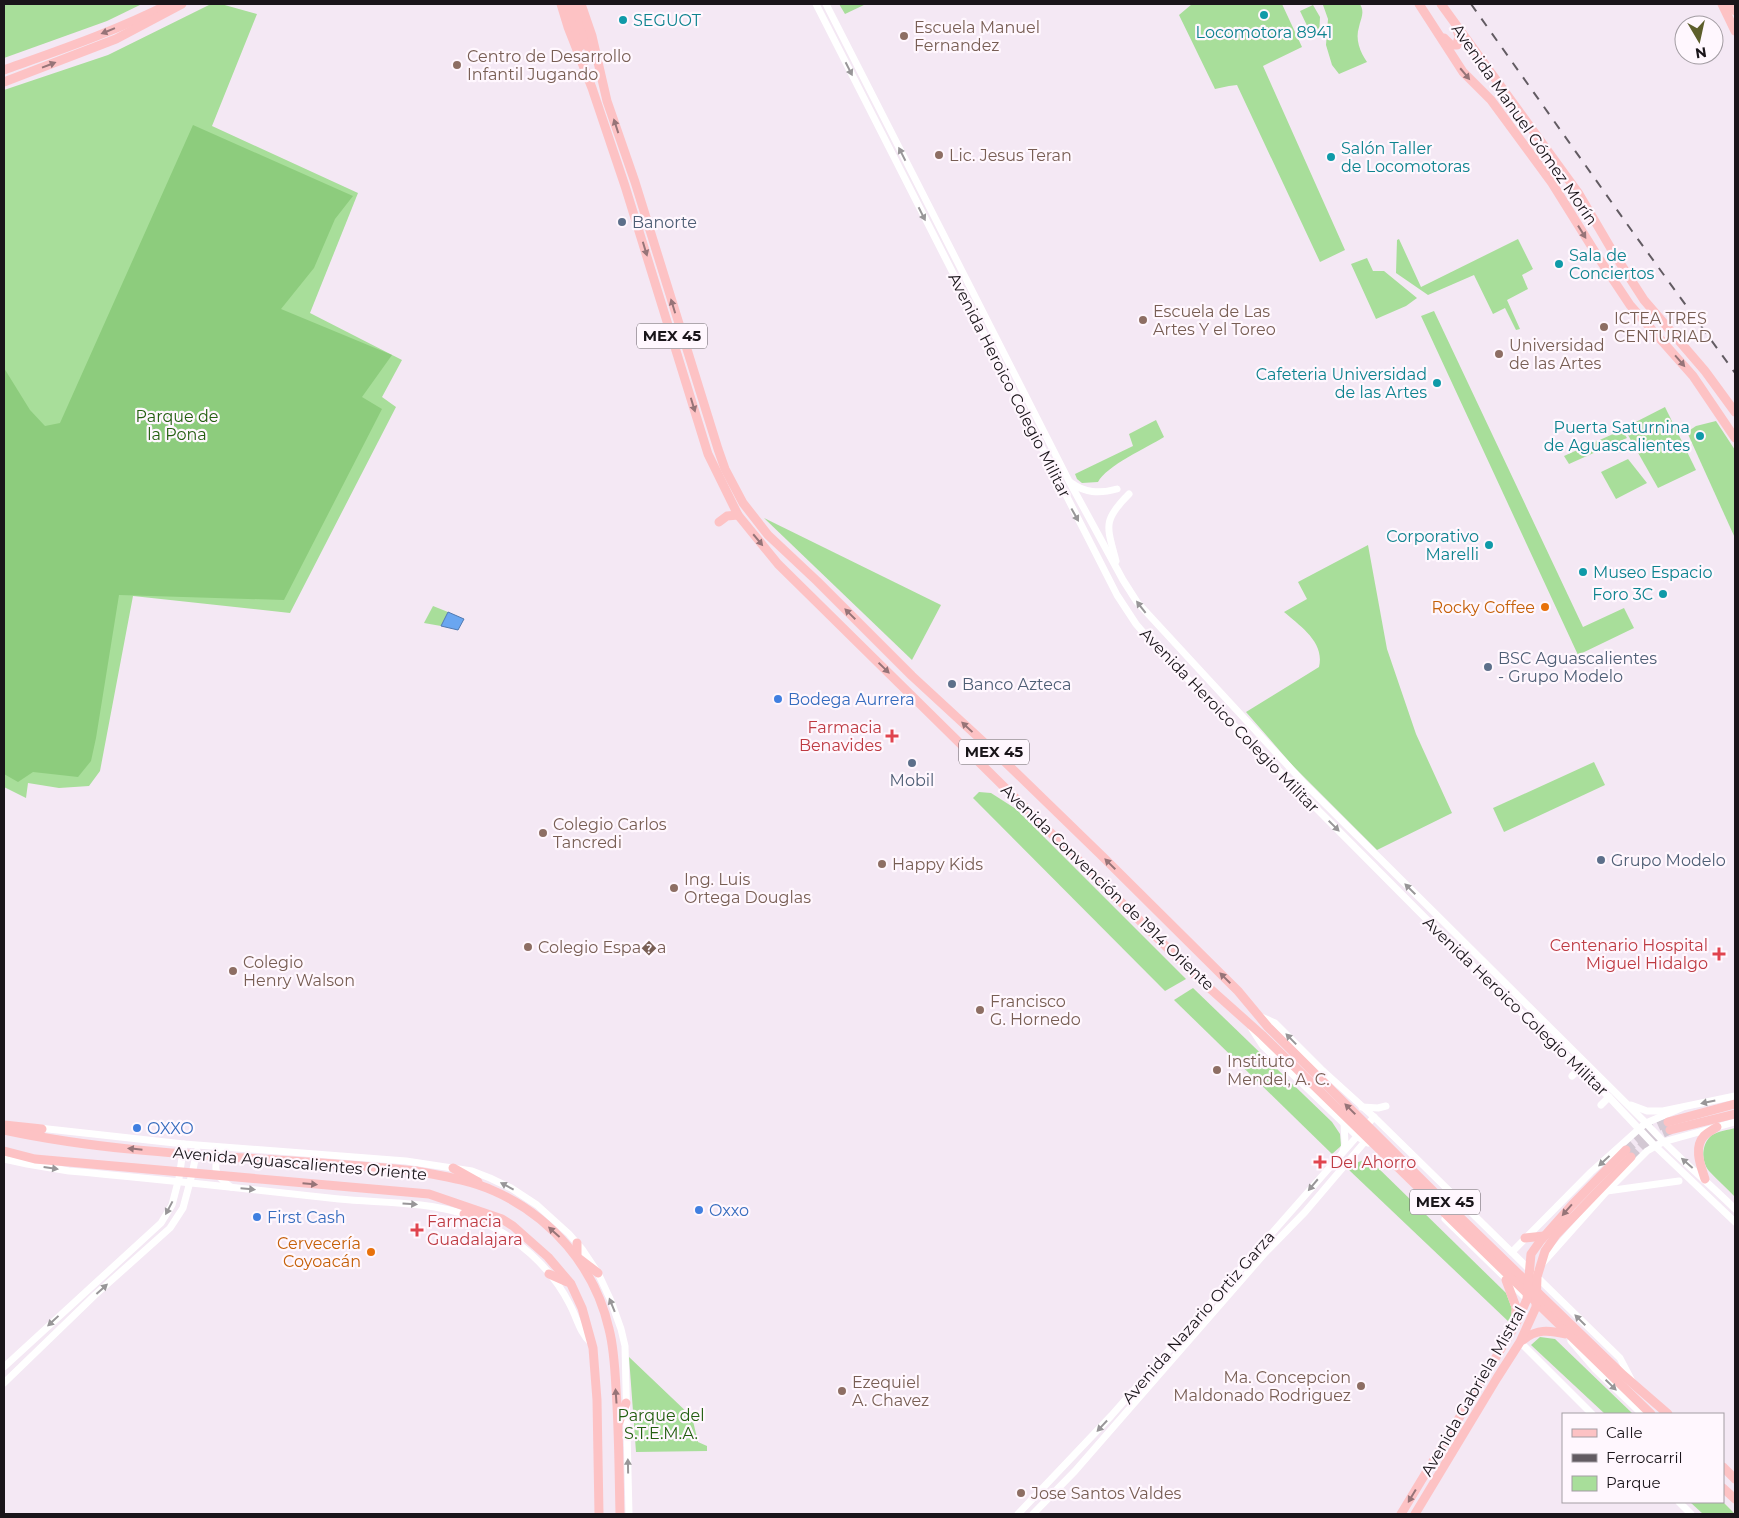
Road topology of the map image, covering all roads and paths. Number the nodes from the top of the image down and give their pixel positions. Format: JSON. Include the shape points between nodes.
{"nodes":[{"id":1,"x":169,"y":4,"type":"edge"},
{"id":2,"x":182,"y":4,"type":"edge"},
{"id":3,"x":562,"y":4,"type":"edge"},
{"id":4,"x":568,"y":4,"type":"edge"},
{"id":5,"x":575,"y":4,"type":"edge"},
{"id":6,"x":582,"y":4,"type":"edge"},
{"id":7,"x":816,"y":4,"type":"edge"},
{"id":8,"x":826,"y":4,"type":"edge"},
{"id":9,"x":1419,"y":4,"type":"edge"},
{"id":10,"x":1441,"y":4,"type":"edge"},
{"id":11,"x":1722,"y":4,"type":"edge"},
{"id":12,"x":1731,"y":4,"type":"edge"},
{"id":13,"x":1735,"y":11,"type":"edge"},
{"id":14,"x":1454,"y":22,"type":"junction"},
{"id":15,"x":1434,"y":27,"type":"junction"},
{"id":16,"x":1735,"y":31,"type":"edge"},
{"id":17,"x":587,"y":54,"type":"junction"},
{"id":18,"x":4,"y":70,"type":"edge"},
{"id":19,"x":602,"y":81,"type":"junction"},
{"id":20,"x":4,"y":82,"type":"edge"},
{"id":21,"x":592,"y":88,"type":"junction"},
{"id":22,"x":1735,"y":412,"type":"edge"},
{"id":23,"x":1735,"y":438,"type":"edge"},
{"id":24,"x":1069,"y":481,"type":"junction"},
{"id":25,"x":1117,"y":488,"type":"dead end"},
{"id":26,"x":1129,"y":494,"type":"dead end"},
{"id":27,"x":738,"y":515,"type":"junction"},
{"id":28,"x":719,"y":522,"type":"dead end"},
{"id":29,"x":1119,"y":574,"type":"junction"},
{"id":30,"x":1257,"y":1015,"type":"junction"},
{"id":31,"x":1250,"y":1025,"type":"junction"},
{"id":32,"x":1580,"y":1068,"type":"junction"},
{"id":33,"x":1572,"y":1076,"type":"dead end"},
{"id":34,"x":1735,"y":1096,"type":"edge"},
{"id":35,"x":1609,"y":1097,"type":"junction"},
{"id":36,"x":1627,"y":1104,"type":"junction"},
{"id":37,"x":1735,"y":1104,"type":"edge"},
{"id":38,"x":1601,"y":1105,"type":"dead end"},
{"id":39,"x":1362,"y":1106,"type":"junction"},
{"id":40,"x":1386,"y":1106,"type":"dead end"},
{"id":41,"x":1680,"y":1108,"type":"junction"},
{"id":42,"x":1735,"y":1114,"type":"edge"},
{"id":43,"x":1374,"y":1117,"type":"junction"},
{"id":44,"x":4,"y":1120,"type":"edge"},
{"id":45,"x":1344,"y":1122,"type":"junction"},
{"id":46,"x":1735,"y":1122,"type":"edge"},
{"id":47,"x":1646,"y":1123,"type":"junction"},
{"id":48,"x":1380,"y":1124,"type":"junction"},
{"id":49,"x":4,"y":1125,"type":"edge"},
{"id":50,"x":1717,"y":1127,"type":"junction"},
{"id":51,"x":1640,"y":1128,"type":"junction"},
{"id":52,"x":42,"y":1129,"type":"junction"},
{"id":53,"x":4,"y":1130,"type":"edge"},
{"id":54,"x":1358,"y":1137,"type":"junction"},
{"id":55,"x":1366,"y":1141,"type":"junction"},
{"id":56,"x":1663,"y":1142,"type":"junction"},
{"id":57,"x":184,"y":1144,"type":"junction"},
{"id":58,"x":198,"y":1145,"type":"junction"},
{"id":59,"x":1655,"y":1146,"type":"junction"},
{"id":60,"x":228,"y":1148,"type":"junction"},
{"id":61,"x":4,"y":1151,"type":"edge"},
{"id":62,"x":1343,"y":1152,"type":"junction"},
{"id":63,"x":4,"y":1159,"type":"edge"},
{"id":64,"x":453,"y":1168,"type":"junction"},
{"id":65,"x":1705,"y":1179,"type":"junction"},
{"id":66,"x":1678,"y":1181,"type":"dead end"},
{"id":67,"x":178,"y":1183,"type":"junction"},
{"id":68,"x":190,"y":1184,"type":"junction"},
{"id":69,"x":231,"y":1188,"type":"junction"},
{"id":70,"x":494,"y":1191,"type":"junction"},
{"id":71,"x":1607,"y":1191,"type":"junction"},
{"id":72,"x":1735,"y":1209,"type":"edge"},
{"id":73,"x":464,"y":1214,"type":"junction"},
{"id":74,"x":1735,"y":1222,"type":"edge"},
{"id":75,"x":514,"y":1226,"type":"junction"},
{"id":76,"x":1544,"y":1236,"type":"junction"},
{"id":77,"x":1525,"y":1238,"type":"junction"},
{"id":78,"x":577,"y":1243,"type":"junction"},
{"id":79,"x":1512,"y":1252,"type":"junction"},
{"id":80,"x":576,"y":1257,"type":"junction"},
{"id":81,"x":1541,"y":1266,"type":"junction"},
{"id":82,"x":1529,"y":1269,"type":"junction"},
{"id":83,"x":598,"y":1273,"type":"junction"},
{"id":84,"x":549,"y":1274,"type":"junction"},
{"id":85,"x":1537,"y":1277,"type":"junction"},
{"id":86,"x":1506,"y":1280,"type":"junction"},
{"id":87,"x":571,"y":1284,"type":"junction"},
{"id":88,"x":1527,"y":1299,"type":"junction"},
{"id":89,"x":1536,"y":1308,"type":"junction"},
{"id":90,"x":1516,"y":1324,"type":"junction"},
{"id":91,"x":1565,"y":1334,"type":"junction"},
{"id":92,"x":1520,"y":1342,"type":"junction"},
{"id":93,"x":591,"y":1343,"type":"junction"},
{"id":94,"x":4,"y":1367,"type":"edge"},
{"id":95,"x":1621,"y":1378,"type":"junction"},
{"id":96,"x":4,"y":1382,"type":"edge"},
{"id":97,"x":1634,"y":1384,"type":"junction"},
{"id":98,"x":626,"y":1403,"type":"junction"},
{"id":99,"x":1591,"y":1413,"type":"edge"},
{"id":100,"x":1641,"y":1413,"type":"edge"},
{"id":101,"x":1650,"y":1413,"type":"edge"},
{"id":102,"x":1667,"y":1413,"type":"edge"},
{"id":103,"x":618,"y":1424,"type":"junction"},
{"id":104,"x":1724,"y":1468,"type":"edge"},
{"id":105,"x":1735,"y":1479,"type":"edge"},
{"id":106,"x":1724,"y":1489,"type":"edge"},
{"id":107,"x":1735,"y":1499,"type":"edge"},
{"id":108,"x":1680,"y":1503,"type":"edge"},
{"id":109,"x":599,"y":1514,"type":"edge"},
{"id":110,"x":620,"y":1514,"type":"edge"},
{"id":111,"x":629,"y":1514,"type":"edge"},
{"id":112,"x":1018,"y":1514,"type":"edge"},
{"id":113,"x":1033,"y":1514,"type":"edge"},
{"id":114,"x":1402,"y":1514,"type":"edge"},
{"id":115,"x":1415,"y":1514,"type":"edge"},
{"id":116,"x":1691,"y":1514,"type":"edge"}],
"edges":[{"from":1,"to":18,"type":"main road","one_way":true,"via":[[66,48]]},
{"from":20,"to":2,"type":"main road","one_way":true,"via":[[116,39]]},
{"from":3,"to":21,"type":"main road","name":"Avenida Convención de 1914 Oriente"},
{"from":4,"to":17,"type":"main road","name":"Avenida Convención de 1914 Oriente","number":"MEX 45"},
{"from":5,"to":17,"type":"main road","name":"Avenida Convención de 1914 Oriente","number":"MEX 45"},
{"from":6,"to":19,"type":"main road","name":"Avenida Convención de 1914 Oriente"},
{"from":7,"to":32,"type":"street","name":"Avenida Heroico Colegio Militar","one_way":true,"via":[[1116,595],[1136,624],[1459,952]]},
{"from":24,"to":8,"type":"street","name":"Avenida Heroico Colegio Militar","one_way":true},
{"from":9,"to":15,"type":"main road","name":"Avenida Manuel Gómez Morín"},
{"from":10,"to":14,"type":"main road","name":"Avenida Manuel Gómez Morín"},
{"from":11,"to":16,"type":"main road"},
{"from":12,"to":13,"type":"main road"},
{"from":14,"to":15,"type":"main road","via":[[1459,41],[1454,46]]},
{"from":14,"to":22,"type":"main road","name":"Avenida Manuel Gómez Morín","via":[[1579,194],[1644,300],[1705,371]]},
{"from":15,"to":23,"type":"main road","name":"Avenida Manuel Gómez Morín","one_way":true,"via":[[1463,72],[1491,100],[1552,183],[1630,305],[1693,376]]},
{"from":17,"to":19,"type":"main road","name":"Avenida Convención de 1914 Oriente","number":"MEX 45"},
{"from":17,"to":21,"type":"main road","name":"Avenida Convención de 1914 Oriente","number":"MEX 45"},
{"from":30,"to":19,"type":"main road","name":"Avenida Convención de 1914 Oriente","number":"MEX 45","one_way":true,"via":[[1238,991],[1102,856],[768,536],[743,503],[718,450]]},
{"from":21,"to":27,"type":"main road","name":"Avenida Convención de 1914 Oriente","number":"MEX 45","one_way":true,"via":[[626,186],[708,454]]},
{"from":24,"to":25,"type":"street","via":[[1087,491]]},
{"from":24,"to":29,"type":"street","name":"Avenida Heroico Colegio Militar"},
{"from":26,"to":29,"type":"street","via":[[1115,507],[1109,521]]},
{"from":27,"to":28,"type":"main road","via":[[727,516]]},
{"from":27,"to":31,"type":"main road","name":"Avenida Convención de 1914 Oriente","number":"MEX 45","one_way":true,"via":[[778,564],[1197,977]]},
{"from":36,"to":29,"type":"street","name":"Avenida Heroico Colegio Militar","one_way":true,"via":[[1304,783],[1145,612]]},
{"from":39,"to":30,"type":"street","name":"Avenida Convención de 1914 Oriente","one_way":true,"via":[[1320,1069],[1276,1023]]},
{"from":95,"to":30,"type":"main road","name":"Avenida Convención de 1914 Oriente","number":"MEX 45","one_way":true},
{"from":31,"to":45,"type":"street","name":"Avenida Convención de 1914 Oriente","via":[[1263,1046]]},
{"from":31,"to":95,"type":"main road","name":"Avenida Convención de 1914 Oriente","number":"MEX 45"},
{"from":32,"to":33,"type":"street"},
{"from":32,"to":35,"type":"street","name":"Avenida Heroico Colegio Militar"},
{"from":34,"to":41,"type":"street","one_way":true},
{"from":35,"to":38,"type":"street"},
{"from":35,"to":51,"type":"street","name":"Avenida Heroico Colegio Militar"},
{"from":36,"to":41,"type":"street","via":[[1647,1111]]},
{"from":36,"to":47,"type":"street","name":"Avenida Heroico Colegio Militar"},
{"from":37,"to":42,"type":"main road","via":[[1669,1126]]},
{"from":39,"to":40,"type":"street"},
{"from":39,"to":43,"type":"street","name":"Avenida Convención de 1914 Oriente"},
{"from":41,"to":47,"type":"street"},
{"from":43,"to":48,"type":"street","name":"Avenida Convención de 1914 Oriente"},
{"from":43,"to":54,"type":"street","name":"Avenida Nazario Ortiz Garza"},
{"from":44,"to":52,"type":"street","name":"Avenida Aguascalientes Oriente"},
{"from":45,"to":54,"type":"street","name":"Avenida Convención de 1914 Oriente"},
{"from":45,"to":62,"type":"street","via":[[1346,1144]]},
{"from":46,"to":50,"type":"street"},
{"from":47,"to":51,"type":"street"},
{"from":47,"to":56,"type":"street","name":"Avenida Heroico Colegio Militar"},
{"from":48,"to":55,"type":"street","name":"Avenida Nazario Ortiz Garza"},
{"from":48,"to":79,"type":"street","name":"Avenida Convención de 1914 Oriente"},
{"from":49,"to":52,"type":"main road"},
{"from":50,"to":56,"type":"street"},
{"from":50,"to":65,"type":"main road","via":[[1699,1143],[1698,1159]]},
{"from":51,"to":59,"type":"street","name":"Avenida Heroico Colegio Militar"},
{"from":51,"to":77,"type":"street","one_way":true},
{"from":52,"to":57,"type":"street","name":"Avenida Aguascalientes Oriente"},
{"from":70,"to":53,"type":"main road","name":"Avenida Aguascalientes Oriente","one_way":true,"via":[[416,1172],[48,1140]]},
{"from":54,"to":55,"type":"street","name":"Avenida Convención de 1914 Oriente"},
{"from":54,"to":62,"type":"street","name":"Avenida Nazario Ortiz Garza"},
{"from":55,"to":86,"type":"street","name":"Avenida Convención de 1914 Oriente"},
{"from":55,"to":113,"type":"street","name":"Avenida Nazario Ortiz Garza","via":[[1075,1471]]},
{"from":56,"to":59,"type":"street"},
{"from":65,"to":56,"type":"street","name":"Avenida Heroico Colegio Militar","one_way":true},
{"from":57,"to":58,"type":"street","name":"Avenida Aguascalientes Oriente"},
{"from":57,"to":67,"type":"street"},
{"from":58,"to":60,"type":"street","name":"Avenida Aguascalientes Oriente"},
{"from":58,"to":68,"type":"street"},
{"from":59,"to":71,"type":"street"},
{"from":59,"to":74,"type":"street","name":"Avenida Heroico Colegio Militar"},
{"from":60,"to":64,"type":"street","name":"Avenida Aguascalientes Oriente","via":[[417,1162]]},
{"from":60,"to":69,"type":"street","via":[[222,1150],[215,1168],[220,1180]]},
{"from":61,"to":75,"type":"main road","name":"Avenida Aguascalientes Oriente","one_way":true,"via":[[35,1159],[429,1194]]},
{"from":62,"to":112,"type":"street","name":"Avenida Nazario Ortiz Garza","one_way":true,"via":[[1111,1416]]},
{"from":63,"to":67,"type":"street","one_way":true,"via":[[69,1171]]},
{"from":64,"to":70,"type":"main road"},
{"from":78,"to":64,"type":"street","name":"Avenida Aguascalientes Oriente","one_way":true,"via":[[538,1206],[511,1188],[472,1171]]},
{"from":65,"to":72,"type":"street","name":"Avenida Heroico Colegio Militar"},
{"from":66,"to":71,"type":"street"},
{"from":67,"to":68,"type":"street"},
{"from":67,"to":94,"type":"street","one_way":true,"via":[[172,1205],[161,1223]]},
{"from":68,"to":69,"type":"street"},
{"from":96,"to":68,"type":"street","one_way":true,"via":[[170,1228],[183,1208]]},
{"from":69,"to":73,"type":"street","one_way":true,"via":[[422,1205]]},
{"from":80,"to":70,"type":"main road","name":"Avenida Aguascalientes Oriente","one_way":true,"via":[[567,1244],[534,1215]]},
{"from":71,"to":81,"type":"street"},
{"from":73,"to":75,"type":"main road"},
{"from":73,"to":84,"type":"street","via":[[508,1236]]},
{"from":75,"to":87,"type":"main road","name":"Avenida Aguascalientes Oriente","via":[[548,1257]]},
{"from":76,"to":77,"type":"main road"},
{"from":81,"to":76,"type":"main road","name":"Avenida Gabriela Mistral","one_way":true,"via":[[1545,1251],[1556,1235],[1628,1154],[1572,1205]]},
{"from":76,"to":82,"type":"main road","name":"Avenida Gabriela Mistral","via":[[1531,1254]]},
{"from":77,"to":79,"type":"street"},
{"from":78,"to":80,"type":"main road"},
{"from":78,"to":83,"type":"street","name":"Avenida Aguascalientes Oriente"},
{"from":79,"to":82,"type":"street","name":"Avenida Convención de 1914 Oriente"},
{"from":80,"to":83,"type":"main road"},
{"from":103,"to":80,"type":"main road","name":"Avenida Aguascalientes Oriente","one_way":true,"via":[[609,1328],[586,1270]]},
{"from":81,"to":85,"type":"main road","name":"Avenida Gabriela Mistral"},
{"from":82,"to":85,"type":"street","name":"Avenida Convención de 1914 Oriente"},
{"from":82,"to":88,"type":"main road","name":"Avenida Gabriela Mistral"},
{"from":98,"to":83,"type":"street","name":"Avenida Aguascalientes Oriente","one_way":true,"via":[[623,1337]]},
{"from":84,"to":87,"type":"main road"},
{"from":84,"to":93,"type":"street","via":[[563,1292]]},
{"from":85,"to":89,"type":"main road","name":"Avenida Gabriela Mistral"},
{"from":97,"to":85,"type":"street","name":"Avenida Convención de 1914 Oriente","one_way":true,"via":[[1620,1358]]},
{"from":86,"to":88,"type":"street","name":"Avenida Convención de 1914 Oriente"},
{"from":86,"to":90,"type":"main road","via":[[1516,1307]]},
{"from":87,"to":93,"type":"main road","name":"Avenida Aguascalientes Oriente","via":[[582,1308]]},
{"from":88,"to":89,"type":"street","name":"Avenida Convención de 1914 Oriente"},
{"from":88,"to":90,"type":"main road","name":"Avenida Gabriela Mistral"},
{"from":89,"to":91,"type":"street","name":"Avenida Convención de 1914 Oriente"},
{"from":89,"to":92,"type":"main road","name":"Avenida Gabriela Mistral"},
{"from":90,"to":114,"type":"main road","name":"Avenida Gabriela Mistral","one_way":true},
{"from":91,"to":92,"type":"main road","via":[[1541,1331]]},
{"from":91,"to":100,"type":"street","name":"Avenida Convención de 1914 Oriente","one_way":true,"via":[[1595,1369]]},
{"from":92,"to":99,"type":"street"},
{"from":92,"to":115,"type":"main road","name":"Avenida Gabriela Mistral"},
{"from":93,"to":109,"type":"main road","name":"Avenida Aguascalientes Oriente","via":[[597,1400]]},
{"from":95,"to":97,"type":"main road","name":"Avenida Convención de 1914 Oriente","number":"MEX 45"},
{"from":95,"to":101,"type":"main road","name":"Avenida Convención de 1914 Oriente","number":"MEX 45"},
{"from":97,"to":102,"type":"main road","name":"Avenida Convención de 1914 Oriente","number":"MEX 45"},
{"from":98,"to":103,"type":"main road"},
{"from":111,"to":98,"type":"street","name":"Avenida Aguascalientes Oriente","one_way":true},
{"from":103,"to":110,"type":"main road","name":"Avenida Aguascalientes Oriente"},
{"from":104,"to":105,"type":"main road"},
{"from":106,"to":107,"type":"main road"},
{"from":108,"to":116,"type":"street"}]}
